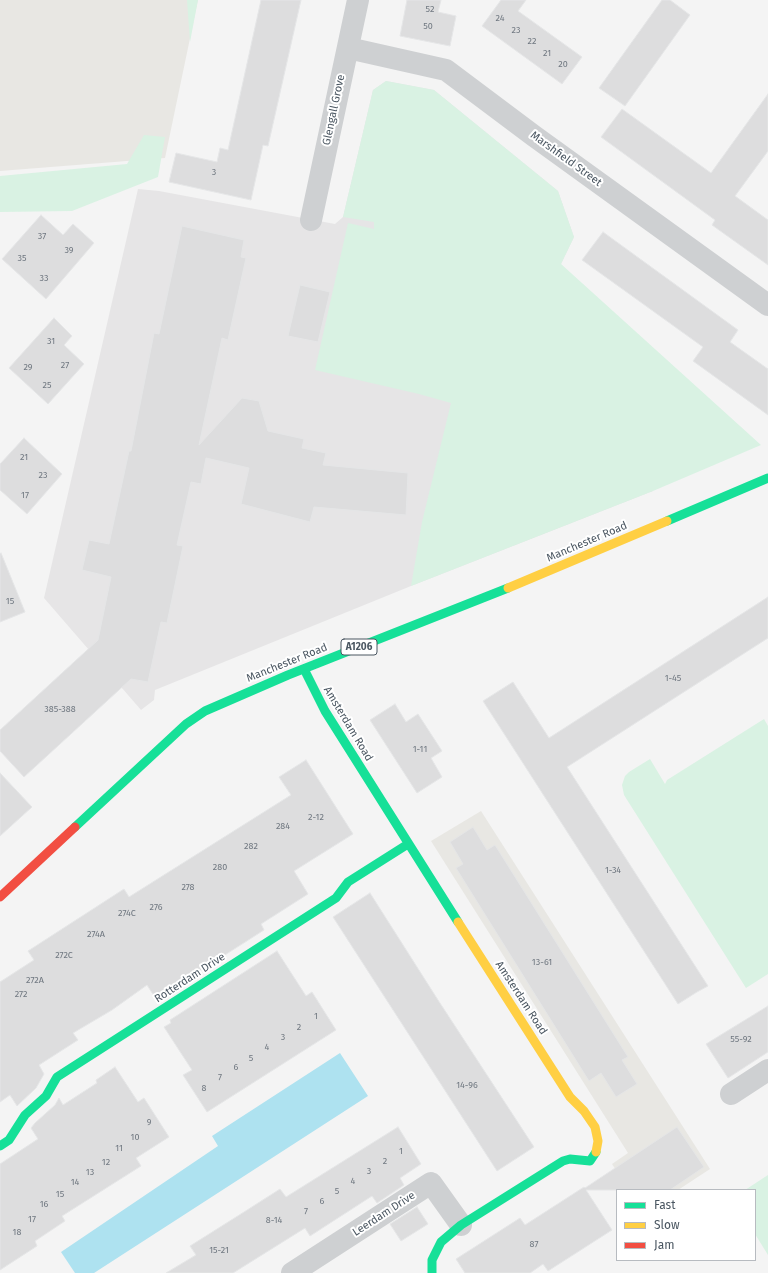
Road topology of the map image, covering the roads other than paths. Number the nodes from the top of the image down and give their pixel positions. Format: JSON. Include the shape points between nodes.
{"nodes":[{"id":1,"x":358,"y":0,"type":"edge"},
{"id":2,"x":348,"y":48,"type":"junction"},
{"id":3,"x":311,"y":220,"type":"dead end"},
{"id":4,"x":768,"y":305,"type":"edge"},
{"id":5,"x":768,"y":478,"type":"edge"},
{"id":6,"x":304,"y":669,"type":"junction"},
{"id":7,"x":408,"y":844,"type":"junction"},
{"id":8,"x":0,"y":897,"type":"edge"},
{"id":9,"x":768,"y":1070,"type":"edge"},
{"id":10,"x":731,"y":1094,"type":"dead end"},
{"id":11,"x":0,"y":1146,"type":"edge"},
{"id":12,"x":461,"y":1225,"type":"junction"},
{"id":13,"x":292,"y":1273,"type":"edge"},
{"id":14,"x":432,"y":1273,"type":"edge"}],
"edges":[{"from":1,"to":2,"type":"street","name":"Glengall Grove"},
{"from":2,"to":3,"type":"street","name":"Glengall Grove"},
{"from":2,"to":4,"type":"street","name":"Marshfield Street","via":[[446,70]]},
{"from":5,"to":6,"type":"street","name":"Manchester Road","number":"A1206","via":[[493,595]]},
{"from":6,"to":7,"type":"street","name":"Amsterdam Road","via":[[325,711]]},
{"from":6,"to":8,"type":"street","name":"Manchester Road","number":"A1206","via":[[229,700],[186,724]]},
{"from":7,"to":11,"type":"street","name":"Rotterdam Drive","via":[[348,882],[336,898],[57,1077],[46,1096],[25,1115],[9,1140]]},
{"from":7,"to":12,"type":"street","name":"Amsterdam Road","via":[[570,1097],[595,1127],[598,1141],[596,1154],[590,1161],[563,1161]]},
{"from":9,"to":10,"type":"street"},
{"from":12,"to":13,"type":"street","name":"Leerdam Drive","via":[[431,1183]]},
{"from":12,"to":14,"type":"street","name":"Amsterdam Road","via":[[441,1242],[432,1260]]}]}
